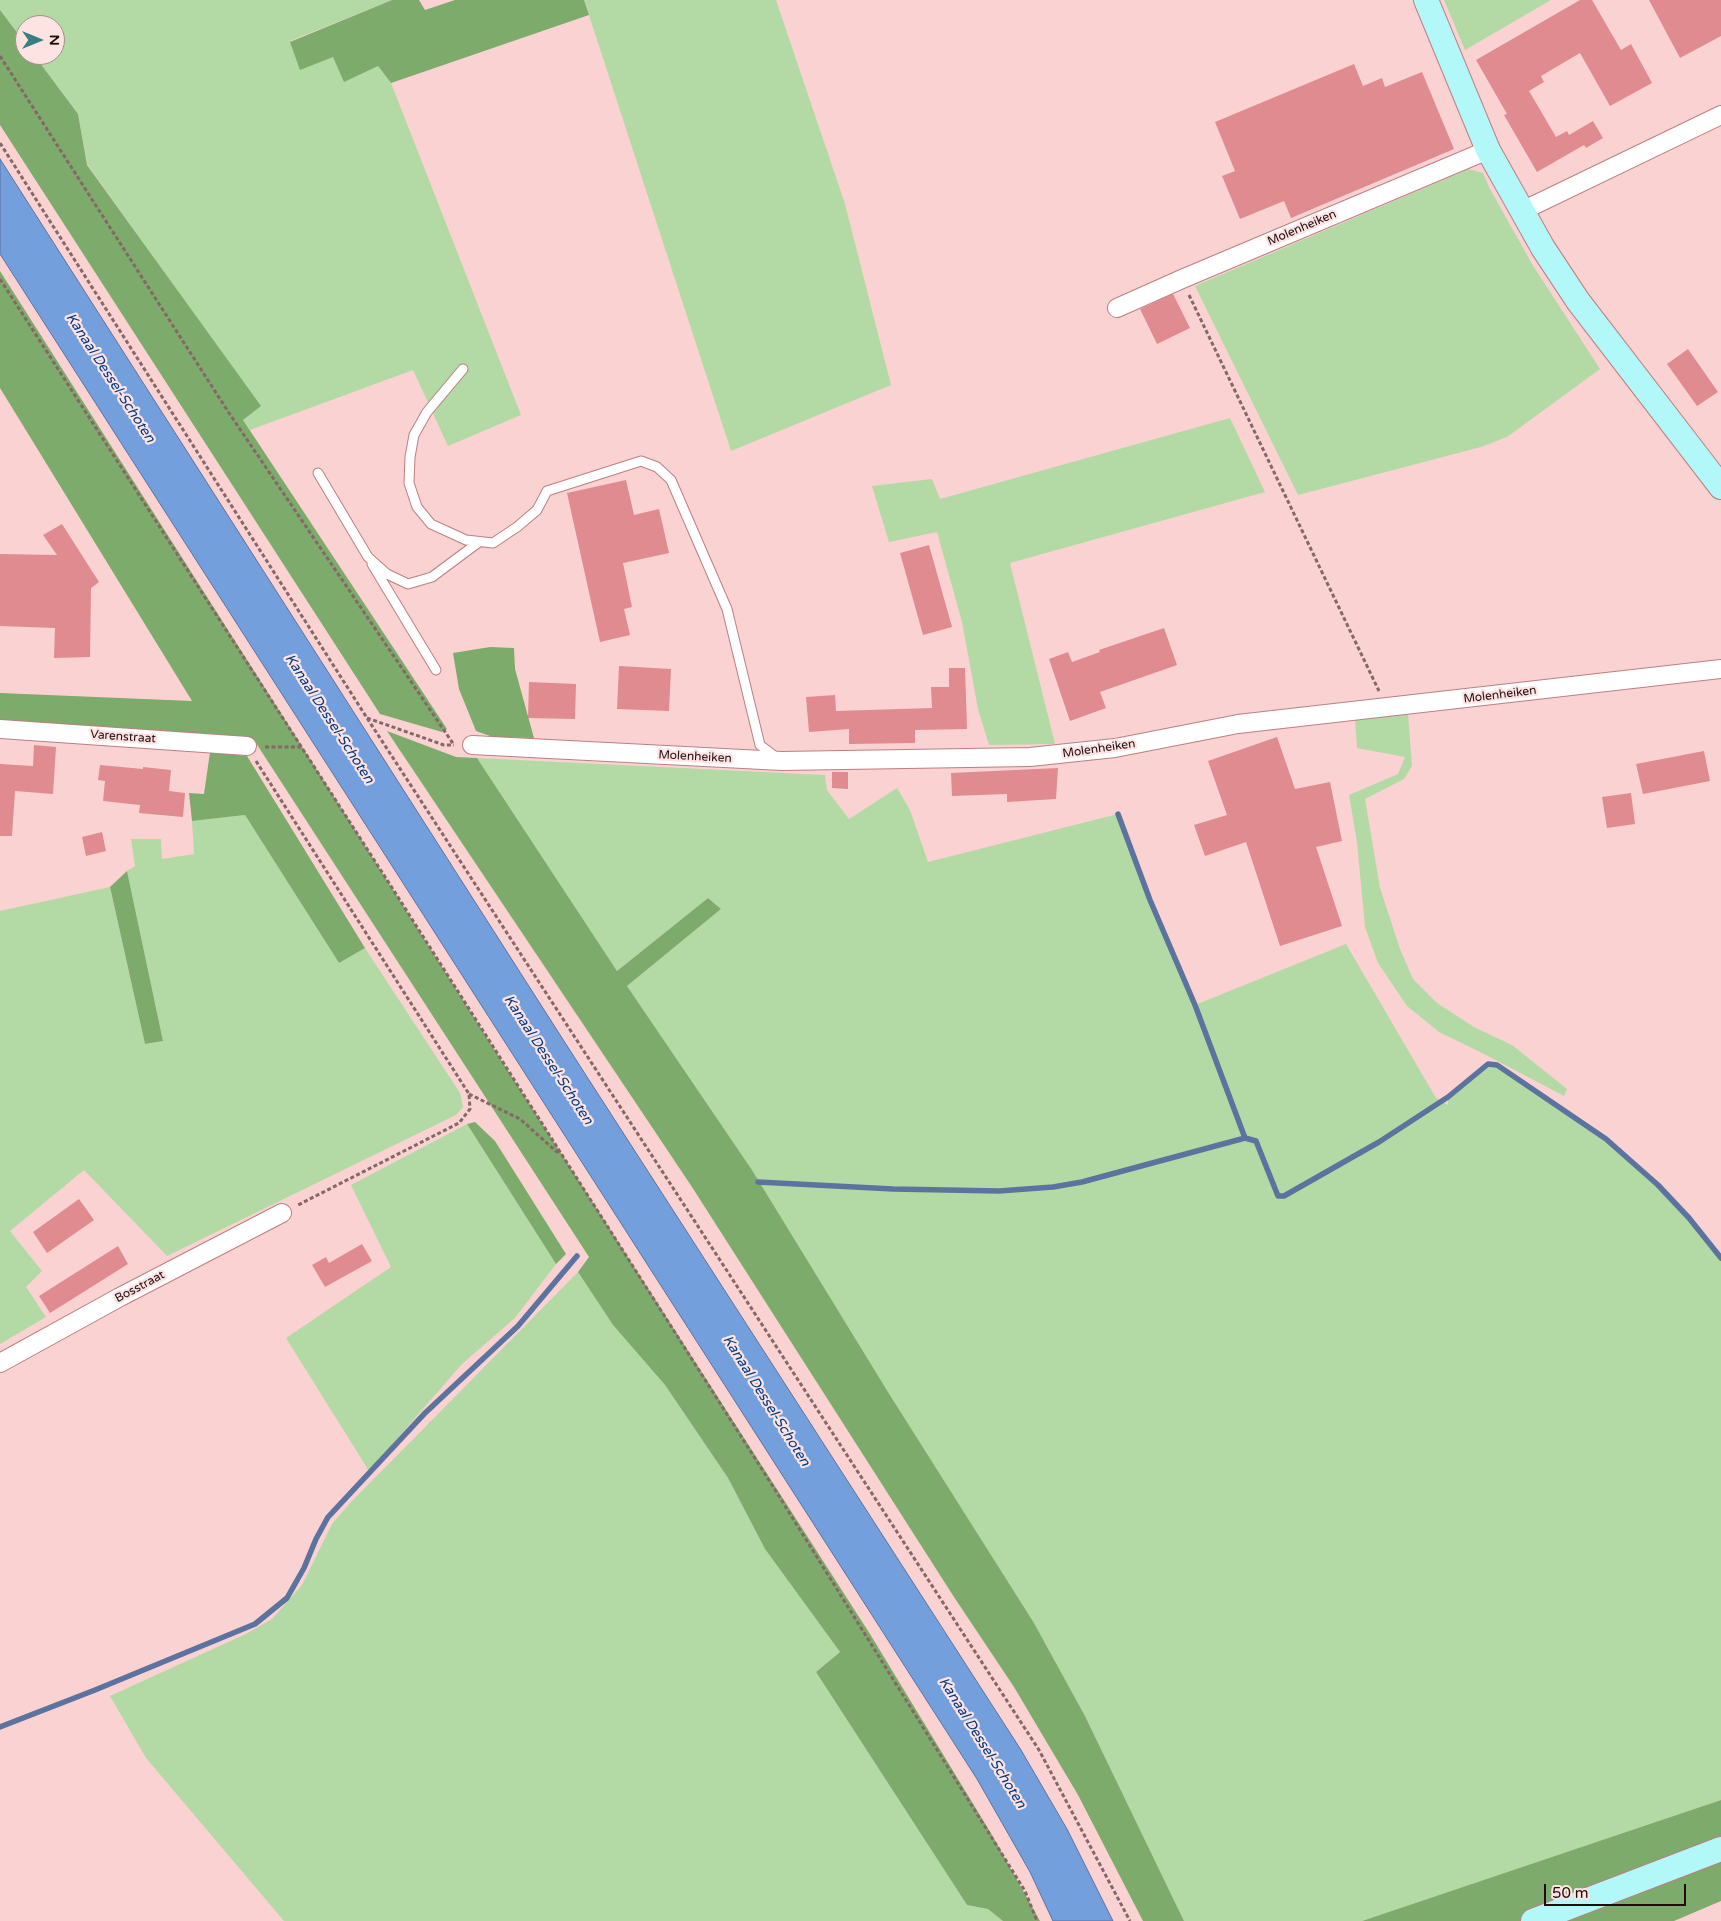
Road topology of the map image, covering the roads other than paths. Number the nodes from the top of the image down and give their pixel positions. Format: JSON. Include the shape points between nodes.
{"nodes":[{"id":1,"x":1426,"y":0,"type":"edge"},
{"id":2,"x":1721,"y":115,"type":"edge"},
{"id":3,"x":1488,"y":150,"type":"junction"},
{"id":4,"x":1522,"y":211,"type":"junction"},
{"id":5,"x":1117,"y":308,"type":"dead end"},
{"id":6,"x":463,"y":369,"type":"dead end"},
{"id":7,"x":318,"y":473,"type":"dead end"},
{"id":8,"x":1721,"y":487,"type":"edge"},
{"id":9,"x":479,"y":542,"type":"junction"},
{"id":10,"x":368,"y":558,"type":"junction"},
{"id":11,"x":1721,"y":669,"type":"edge"},
{"id":12,"x":436,"y":670,"type":"dead end"},
{"id":13,"x":0,"y":729,"type":"edge"},
{"id":14,"x":472,"y":745,"type":"road end"},
{"id":15,"x":247,"y":746,"type":"road end"},
{"id":16,"x":782,"y":761,"type":"junction"},
{"id":17,"x":282,"y":1213,"type":"road end"},
{"id":18,"x":0,"y":1363,"type":"edge"},
{"id":19,"x":1721,"y":1849,"type":"edge"},
{"id":20,"x":1533,"y":1921,"type":"edge"}],
"edges":[{"from":1,"to":3,"type":"street"},
{"from":2,"to":4,"type":"street"},
{"from":3,"to":4,"type":"street"},
{"from":3,"to":5,"type":"street","name":"Molenheiken"},
{"from":4,"to":8,"type":"street","via":[[1578,300]]},
{"from":6,"to":9,"type":"lane","via":[[427,412],[414,435],[410,483],[417,507],[431,524],[466,540]]},
{"from":7,"to":10,"type":"lane"},
{"from":9,"to":10,"type":"lane","via":[[432,577],[408,584],[387,574]]},
{"from":9,"to":16,"type":"lane","via":[[493,543],[517,527],[537,510],[548,491],[641,461],[657,467],[670,480],[727,609],[760,745]]},
{"from":10,"to":12,"type":"lane"},
{"from":11,"to":16,"type":"street","name":"Molenheiken","via":[[1238,724],[1115,748],[1056,755]]},
{"from":13,"to":15,"type":"street","name":"Varenstraat"},
{"from":14,"to":16,"type":"street","name":"Molenheiken"},
{"from":17,"to":18,"type":"street","name":"Bosstraat"},
{"from":19,"to":20,"type":"street"}]}
